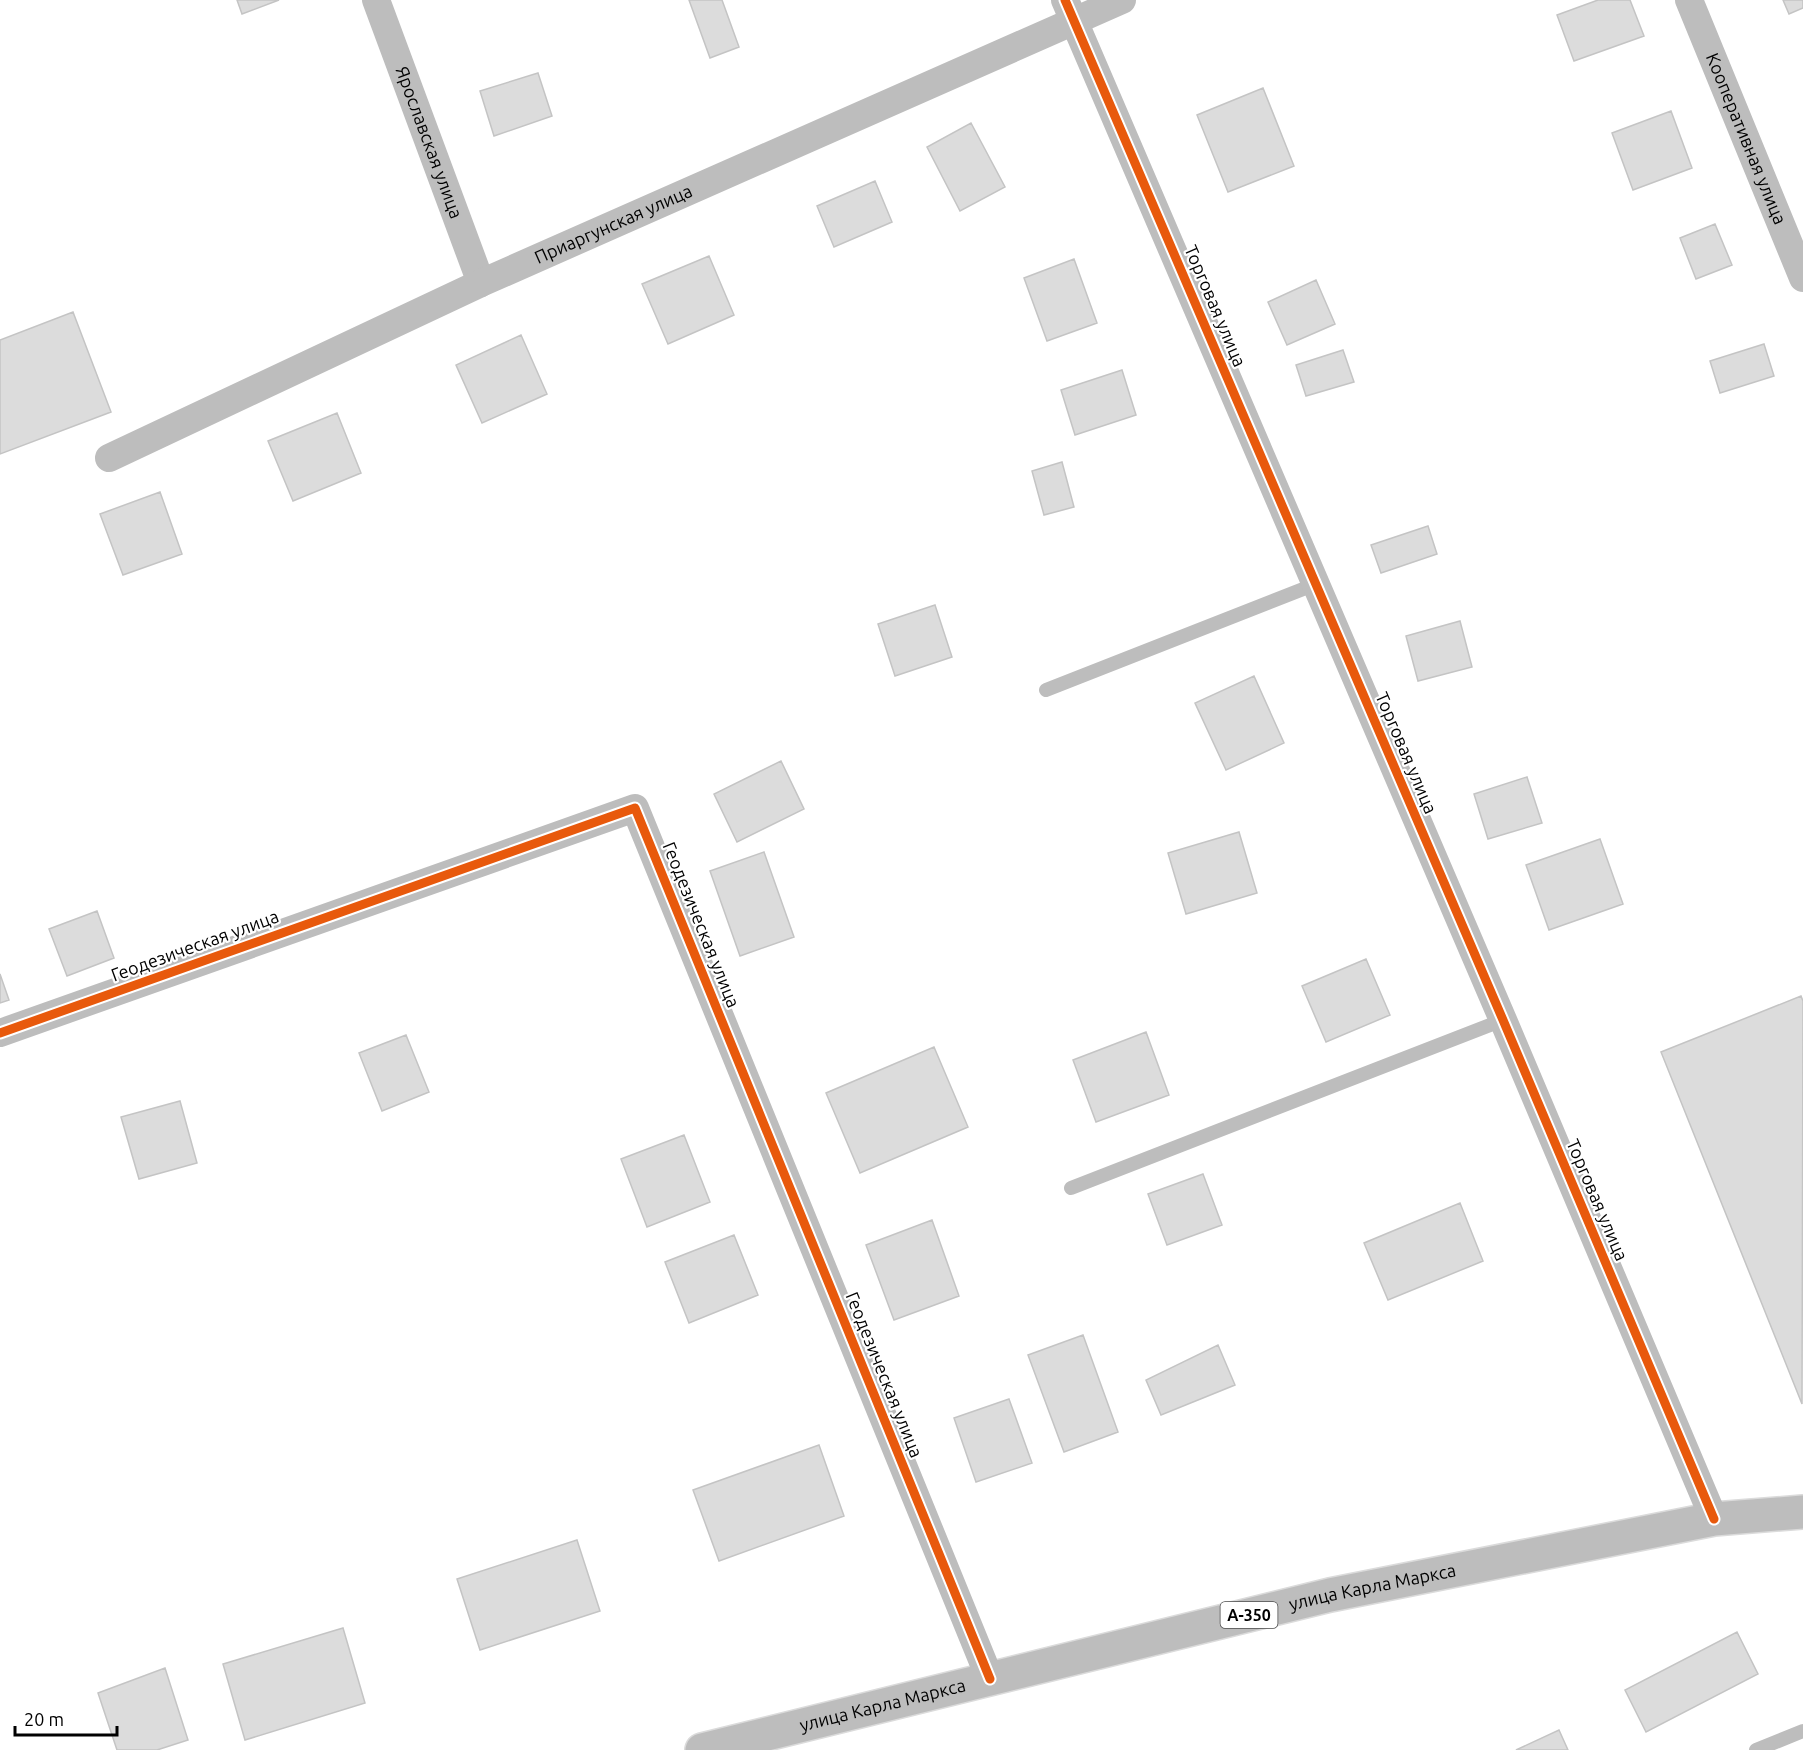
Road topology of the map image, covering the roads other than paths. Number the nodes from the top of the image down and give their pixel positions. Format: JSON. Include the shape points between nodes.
{"nodes":[{"id":1,"x":376,"y":0,"type":"edge"},
{"id":2,"x":1122,"y":0,"type":"edge"},
{"id":3,"x":1689,"y":0,"type":"edge"},
{"id":4,"x":1070,"y":10,"type":"edge"},
{"id":5,"x":1803,"y":278,"type":"edge"},
{"id":6,"x":481,"y":283,"type":"junction"},
{"id":7,"x":109,"y":459,"type":"dead end"},
{"id":8,"x":1316,"y":584,"type":"junction"},
{"id":9,"x":1046,"y":690,"type":"dead end"},
{"id":10,"x":1503,"y":1020,"type":"junction"},
{"id":11,"x":0,"y":1033,"type":"edge"},
{"id":12,"x":1071,"y":1188,"type":"dead end"},
{"id":13,"x":1803,"y":1512,"type":"edge"},
{"id":14,"x":1714,"y":1519,"type":"junction"},
{"id":15,"x":990,"y":1679,"type":"junction"},
{"id":16,"x":1803,"y":1731,"type":"edge"},
{"id":17,"x":702,"y":1750,"type":"edge"},
{"id":18,"x":1756,"y":1750,"type":"edge"}],
"edges":[{"from":1,"to":6,"type":"street","name":"Ярославская улица"},
{"from":2,"to":4,"type":"street","name":"Приаргунская улица"},
{"from":3,"to":5,"type":"street","name":"Кооперативная улица"},
{"from":4,"to":6,"type":"street","name":"Приаргунская улица"},
{"from":4,"to":8,"type":"street","name":"Торговая улица"},
{"from":6,"to":7,"type":"street","name":"Приаргунская улица"},
{"from":8,"to":9,"type":"lane"},
{"from":8,"to":10,"type":"street","name":"Торговая улица"},
{"from":10,"to":12,"type":"lane"},
{"from":10,"to":14,"type":"street","name":"Торговая улица"},
{"from":11,"to":15,"type":"street","name":"Геодезическая улица","via":[[635,808]]},
{"from":13,"to":14,"type":"highway","name":"улица Карла Маркса","number":"А-350"},
{"from":14,"to":15,"type":"highway","name":"улица Карла Маркса","number":"А-350","via":[[1330,1595]]},
{"from":15,"to":17,"type":"highway","name":"улица Карла Маркса","number":"А-350"},
{"from":16,"to":18,"type":"lane"}]}
